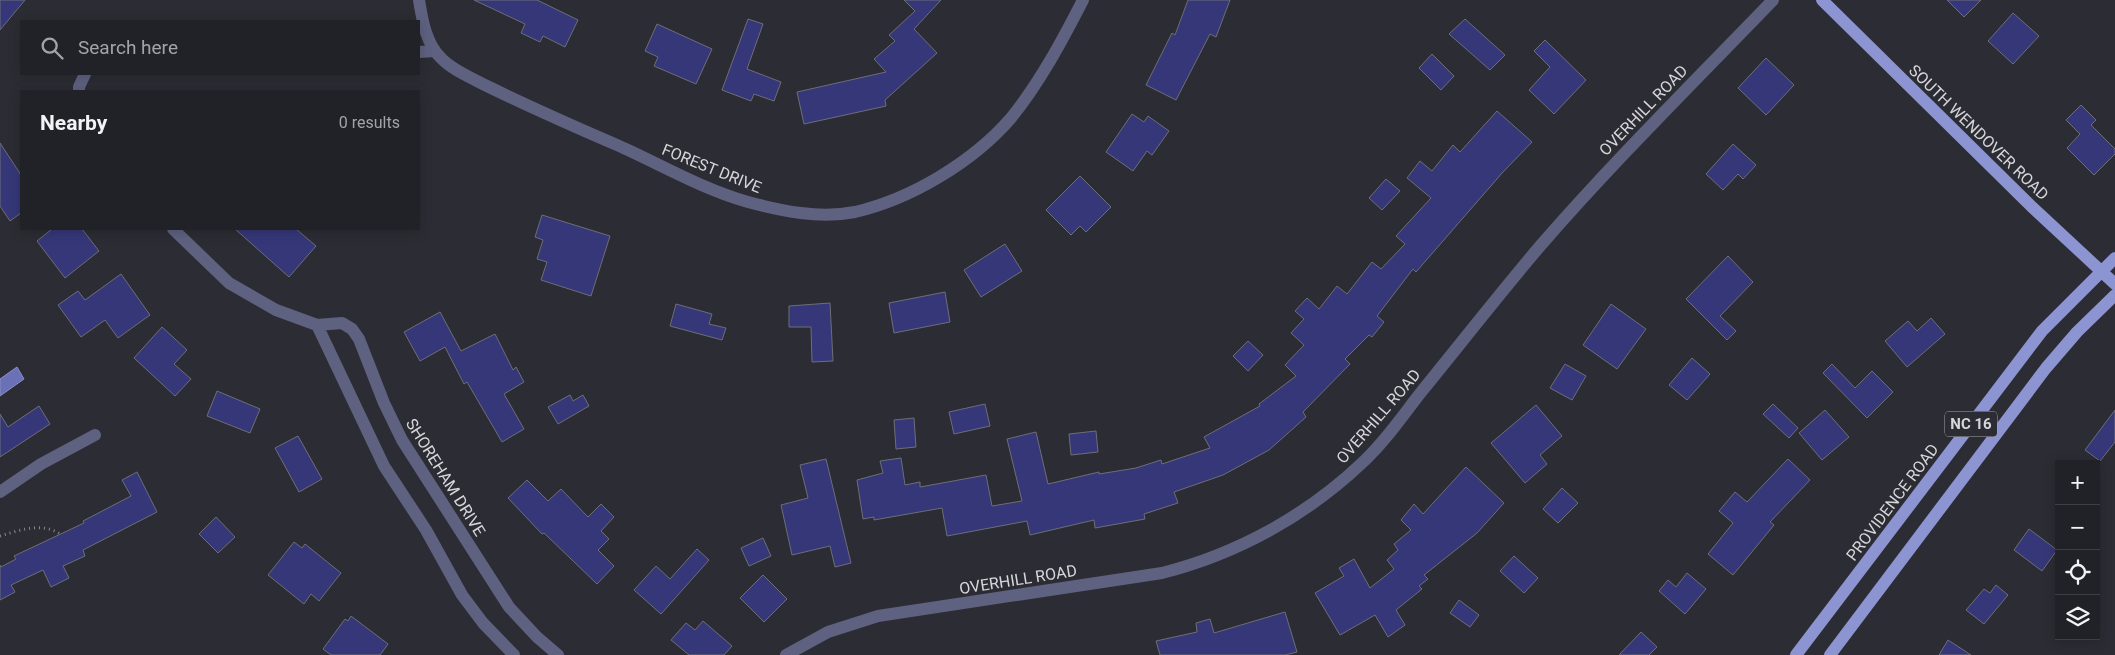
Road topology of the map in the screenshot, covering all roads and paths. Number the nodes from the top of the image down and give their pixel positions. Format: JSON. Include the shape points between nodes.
{"nodes":[{"id":1,"x":419,"y":0,"type":"edge"},
{"id":2,"x":1083,"y":0,"type":"edge"},
{"id":3,"x":1773,"y":0,"type":"edge"},
{"id":4,"x":1822,"y":0,"type":"edge"},
{"id":5,"x":435,"y":51,"type":"junction"},
{"id":6,"x":420,"y":52,"type":"edge"},
{"id":7,"x":85,"y":75,"type":"edge"},
{"id":8,"x":80,"y":90,"type":"edge"},
{"id":9,"x":174,"y":230,"type":"edge"},
{"id":10,"x":2115,"y":258,"type":"edge"},
{"id":11,"x":2101,"y":272,"type":"junction"},
{"id":12,"x":2115,"y":284,"type":"edge"},
{"id":13,"x":2115,"y":295,"type":"edge"},
{"id":14,"x":313,"y":324,"type":"junction"},
{"id":15,"x":95,"y":435,"type":"dead end"},
{"id":16,"x":0,"y":492,"type":"edge"},
{"id":17,"x":60,"y":534,"type":"dead end"},
{"id":18,"x":0,"y":536,"type":"edge"},
{"id":19,"x":514,"y":655,"type":"edge"},
{"id":20,"x":558,"y":655,"type":"edge"},
{"id":21,"x":786,"y":655,"type":"edge"},
{"id":22,"x":1796,"y":655,"type":"edge"},
{"id":23,"x":1830,"y":655,"type":"edge"}],
"edges":[{"from":1,"to":5,"type":"street","name":"FOREST DRIVE","via":[[422,18]]},
{"from":2,"to":5,"type":"street","name":"FOREST DRIVE","via":[[1051,60],[998,132],[956,166],[902,196],[853,212],[827,215],[788,211],[713,189],[517,100],[469,76],[441,59]]},
{"from":3,"to":21,"type":"street","name":"OVERHILL ROAD","via":[[1583,197],[1364,462],[1306,509],[1261,536],[1183,568],[878,616],[828,632]]},
{"from":4,"to":11,"type":"main road","name":"SOUTH WENDOVER ROAD"},
{"from":5,"to":6,"type":"street"},
{"from":7,"to":8,"type":"street"},
{"from":9,"to":14,"type":"street","via":[[229,282],[276,310]]},
{"from":10,"to":11,"type":"main road","name":"PROVIDENCE ROAD","number":"NC 16"},
{"from":11,"to":12,"type":"main road","name":"SOUTH WENDOVER ROAD"},
{"from":11,"to":22,"type":"main road","name":"PROVIDENCE ROAD","number":"NC 16","via":[[2042,331]]},
{"from":13,"to":23,"type":"main road","number":"NC 16","via":[[2046,368]]},
{"from":14,"to":19,"type":"street","via":[[384,466],[426,530],[462,595]]},
{"from":14,"to":20,"type":"street","name":"SHOREHAM DRIVE","via":[[342,323],[352,329],[402,440],[509,606]]},
{"from":15,"to":16,"type":"street","via":[[41,464]]},
{"from":17,"to":18,"type":"path","via":[[40,527]]}]}
